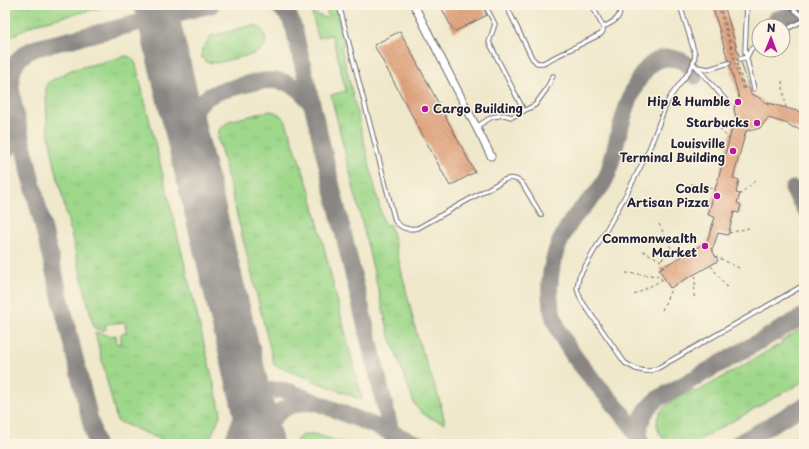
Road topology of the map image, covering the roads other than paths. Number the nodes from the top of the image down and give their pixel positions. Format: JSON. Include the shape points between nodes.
{"nodes":[{"id":1,"x":339,"y":5,"type":"edge"},
{"id":2,"x":359,"y":5,"type":"edge"},
{"id":3,"x":364,"y":5,"type":"edge"},
{"id":4,"x":414,"y":5,"type":"edge"},
{"id":5,"x":485,"y":5,"type":"edge"},
{"id":6,"x":506,"y":5,"type":"edge"},
{"id":7,"x":592,"y":5,"type":"edge"},
{"id":8,"x":620,"y":5,"type":"edge"},
{"id":9,"x":680,"y":5,"type":"edge"},
{"id":10,"x":747,"y":5,"type":"edge"},
{"id":11,"x":789,"y":5,"type":"edge"},
{"id":12,"x":804,"y":19,"type":"edge"},
{"id":13,"x":791,"y":26,"type":"edge"},
{"id":14,"x":604,"y":27,"type":"junction"},
{"id":15,"x":751,"y":49,"type":"edge"},
{"id":16,"x":747,"y":58,"type":"junction"},
{"id":17,"x":740,"y":59,"type":"dead end"},
{"id":18,"x":729,"y":62,"type":"dead end"},
{"id":19,"x":693,"y":63,"type":"junction"},
{"id":20,"x":697,"y":67,"type":"junction"},
{"id":21,"x":553,"y":76,"type":"dead end"},
{"id":22,"x":754,"y":89,"type":"dead end"},
{"id":23,"x":729,"y":104,"type":"dead end"},
{"id":24,"x":524,"y":111,"type":"junction"},
{"id":25,"x":476,"y":127,"type":"junction"},
{"id":26,"x":491,"y":156,"type":"dead end"},
{"id":27,"x":541,"y":215,"type":"dead end"},
{"id":28,"x":804,"y":285,"type":"edge"}],
"edges":[{"from":1,"to":27,"type":"lane","via":[[395,221],[399,226],[411,230],[418,228],[504,180],[514,178],[522,183]]},
{"from":2,"to":3,"type":"lane"},
{"from":4,"to":25,"type":"street"},
{"from":5,"to":24,"type":"lane","via":[[495,24],[489,42]]},
{"from":6,"to":14,"type":"lane","via":[[536,63],[543,63],[601,34]]},
{"from":7,"to":14,"type":"lane"},
{"from":8,"to":14,"type":"lane","via":[[618,18],[614,23]]},
{"from":9,"to":19,"type":"lane","via":[[695,54]]},
{"from":10,"to":16,"type":"lane"},
{"from":11,"to":12,"type":"lane"},
{"from":12,"to":13,"type":"lane"},
{"from":15,"to":16,"type":"lane"},
{"from":16,"to":17,"type":"lane"},
{"from":16,"to":22,"type":"lane"},
{"from":18,"to":20,"type":"lane","via":[[709,69]]},
{"from":19,"to":20,"type":"lane"},
{"from":19,"to":28,"type":"lane","via":[[669,99],[649,148],[579,277],[577,289],[581,300],[625,363],[636,369],[650,371]]},
{"from":20,"to":23,"type":"lane"},
{"from":21,"to":24,"type":"lane","via":[[535,105]]},
{"from":24,"to":25,"type":"lane","via":[[512,117],[492,117]]},
{"from":25,"to":26,"type":"street"}]}
